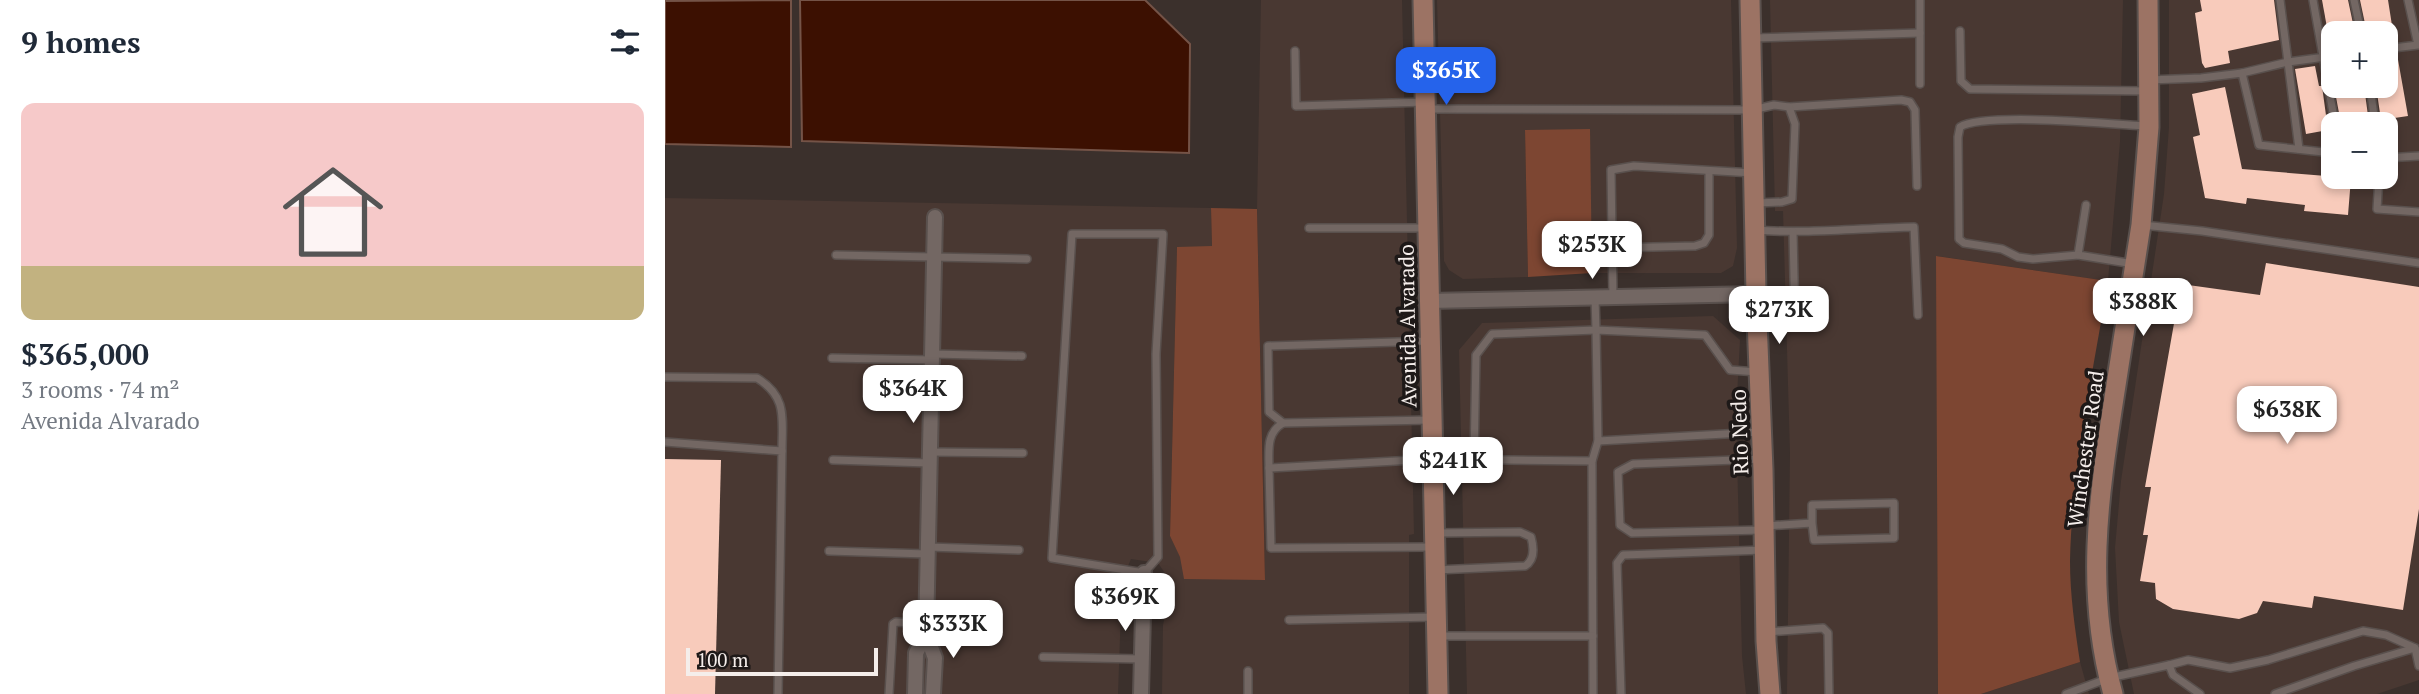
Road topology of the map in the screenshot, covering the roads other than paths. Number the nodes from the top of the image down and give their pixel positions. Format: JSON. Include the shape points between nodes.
{"nodes":[{"id":1,"x":1423,"y":0,"type":"edge"},
{"id":2,"x":1750,"y":0,"type":"edge"},
{"id":3,"x":1920,"y":0,"type":"edge"},
{"id":4,"x":2148,"y":0,"type":"edge"},
{"id":5,"x":2280,"y":0,"type":"edge"},
{"id":6,"x":2313,"y":0,"type":"edge"},
{"id":7,"x":2354,"y":0,"type":"edge"},
{"id":8,"x":2408,"y":0,"type":"edge"},
{"id":9,"x":2358,"y":21,"type":"edge"},
{"id":10,"x":1960,"y":31,"type":"dead end"},
{"id":11,"x":1920,"y":33,"type":"junction"},
{"id":12,"x":1751,"y":38,"type":"junction"},
{"id":13,"x":2321,"y":41,"type":"edge"},
{"id":14,"x":2419,"y":46,"type":"edge"},
{"id":15,"x":2398,"y":48,"type":"edge"},
{"id":16,"x":1295,"y":51,"type":"dead end"},
{"id":17,"x":2321,"y":57,"type":"edge"},
{"id":18,"x":2288,"y":62,"type":"junction"},
{"id":19,"x":2242,"y":73,"type":"junction"},
{"id":20,"x":1920,"y":84,"type":"dead end"},
{"id":21,"x":2148,"y":85,"type":"junction"},
{"id":22,"x":1426,"y":105,"type":"junction"},
{"id":23,"x":1789,"y":107,"type":"junction"},
{"id":24,"x":1752,"y":110,"type":"junction"},
{"id":25,"x":2149,"y":127,"type":"junction"},
{"id":26,"x":2299,"y":149,"type":"junction"},
{"id":27,"x":2321,"y":152,"type":"edge"},
{"id":28,"x":2419,"y":156,"type":"edge"},
{"id":29,"x":2398,"y":157,"type":"edge"},
{"id":30,"x":1709,"y":171,"type":"junction"},
{"id":31,"x":1754,"y":173,"type":"junction"},
{"id":32,"x":1917,"y":186,"type":"dead end"},
{"id":33,"x":2378,"y":189,"type":"edge"},
{"id":34,"x":1755,"y":204,"type":"junction"},
{"id":35,"x":2086,"y":205,"type":"dead end"},
{"id":36,"x":2419,"y":212,"type":"edge"},
{"id":37,"x":935,"y":217,"type":"dead end"},
{"id":38,"x":2141,"y":225,"type":"junction"},
{"id":39,"x":1309,"y":228,"type":"dead end"},
{"id":40,"x":1428,"y":228,"type":"junction"},
{"id":41,"x":1755,"y":230,"type":"junction"},
{"id":42,"x":1793,"y":232,"type":"junction"},
{"id":43,"x":1612,"y":248,"type":"junction"},
{"id":44,"x":837,"y":255,"type":"dead end"},
{"id":45,"x":2078,"y":255,"type":"junction"},
{"id":46,"x":934,"y":258,"type":"junction"},
{"id":47,"x":1027,"y":259,"type":"dead end"},
{"id":48,"x":2419,"y":263,"type":"edge"},
{"id":49,"x":2135,"y":264,"type":"junction"},
{"id":50,"x":1756,"y":294,"type":"junction"},
{"id":51,"x":1595,"y":298,"type":"junction"},
{"id":52,"x":1613,"y":298,"type":"junction"},
{"id":53,"x":1429,"y":301,"type":"junction"},
{"id":54,"x":1918,"y":315,"type":"dead end"},
{"id":55,"x":1795,"y":323,"type":"dead end"},
{"id":56,"x":1596,"y":330,"type":"junction"},
{"id":57,"x":1430,"y":341,"type":"junction"},
{"id":58,"x":1022,"y":356,"type":"dead end"},
{"id":59,"x":932,"y":357,"type":"junction"},
{"id":60,"x":832,"y":358,"type":"dead end"},
{"id":61,"x":1759,"y":372,"type":"junction"},
{"id":62,"x":665,"y":377,"type":"edge"},
{"id":63,"x":1431,"y":420,"type":"junction"},
{"id":64,"x":1283,"y":424,"type":"junction"},
{"id":65,"x":1762,"y":432,"type":"junction"},
{"id":66,"x":1598,"y":441,"type":"junction"},
{"id":67,"x":665,"y":442,"type":"edge"},
{"id":68,"x":782,"y":451,"type":"junction"},
{"id":69,"x":1023,"y":453,"type":"dead end"},
{"id":70,"x":929,"y":457,"type":"junction"},
{"id":71,"x":1432,"y":459,"type":"junction"},
{"id":72,"x":1763,"y":459,"type":"junction"},
{"id":73,"x":833,"y":460,"type":"dead end"},
{"id":74,"x":1474,"y":460,"type":"junction"},
{"id":75,"x":1592,"y":461,"type":"junction"},
{"id":76,"x":1269,"y":468,"type":"junction"},
{"id":77,"x":1812,"y":523,"type":"junction"},
{"id":78,"x":1764,"y":535,"type":"junction"},
{"id":79,"x":1434,"y":540,"type":"junction"},
{"id":80,"x":1019,"y":550,"type":"dead end"},
{"id":81,"x":829,"y":551,"type":"dead end"},
{"id":82,"x":927,"y":551,"type":"junction"},
{"id":83,"x":1435,"y":570,"type":"junction"},
{"id":84,"x":1144,"y":573,"type":"junction"},
{"id":85,"x":1289,"y":620,"type":"dead end"},
{"id":86,"x":1436,"y":627,"type":"junction"},
{"id":87,"x":926,"y":629,"type":"junction"},
{"id":88,"x":1766,"y":632,"type":"junction"},
{"id":89,"x":1593,"y":636,"type":"junction"},
{"id":90,"x":2417,"y":648,"type":"edge"},
{"id":91,"x":1044,"y":657,"type":"dead end"},
{"id":92,"x":1142,"y":659,"type":"junction"},
{"id":93,"x":2169,"y":665,"type":"junction"},
{"id":94,"x":2419,"y":666,"type":"edge"},
{"id":95,"x":1248,"y":671,"type":"dead end"},
{"id":96,"x":2111,"y":686,"type":"edge"},
{"id":97,"x":778,"y":694,"type":"edge"},
{"id":98,"x":889,"y":694,"type":"edge"},
{"id":99,"x":915,"y":694,"type":"edge"},
{"id":100,"x":933,"y":694,"type":"edge"},
{"id":101,"x":1141,"y":694,"type":"edge"},
{"id":102,"x":1248,"y":694,"type":"edge"},
{"id":103,"x":1438,"y":694,"type":"edge"},
{"id":104,"x":1593,"y":694,"type":"edge"},
{"id":105,"x":1621,"y":694,"type":"edge"},
{"id":106,"x":1770,"y":694,"type":"edge"},
{"id":107,"x":1829,"y":694,"type":"edge"},
{"id":108,"x":2066,"y":694,"type":"edge"},
{"id":109,"x":2200,"y":694,"type":"edge"},
{"id":110,"x":2275,"y":694,"type":"edge"}],
"edges":[{"from":1,"to":22,"type":"street","name":"Avenida Alvarado"},
{"from":2,"to":12,"type":"street","name":"Rio Nedo"},
{"from":3,"to":11,"type":"lane"},
{"from":4,"to":21,"type":"street","name":"Winchester Road"},
{"from":5,"to":18,"type":"lane"},
{"from":6,"to":13,"type":"lane"},
{"from":7,"to":9,"type":"lane"},
{"from":8,"to":14,"type":"lane"},
{"from":10,"to":21,"type":"lane","via":[[1961,81],[1970,89]]},
{"from":11,"to":12,"type":"lane"},
{"from":11,"to":20,"type":"lane"},
{"from":12,"to":24,"type":"street","name":"Rio Nedo"},
{"from":14,"to":15,"type":"lane"},
{"from":16,"to":22,"type":"lane","via":[[1296,106]]},
{"from":17,"to":18,"type":"lane"},
{"from":18,"to":19,"type":"lane"},
{"from":18,"to":26,"type":"lane"},
{"from":19,"to":21,"type":"lane"},
{"from":19,"to":26,"type":"lane","via":[[2259,145]]},
{"from":21,"to":25,"type":"street","name":"Winchester Road"},
{"from":22,"to":24,"type":"lane"},
{"from":22,"to":40,"type":"street","name":"Avenida Alvarado"},
{"from":23,"to":24,"type":"lane"},
{"from":23,"to":32,"type":"lane","via":[[1910,102],[1915,110]]},
{"from":23,"to":34,"type":"lane","via":[[1794,124],[1792,200]]},
{"from":24,"to":31,"type":"street","name":"Rio Nedo"},
{"from":25,"to":38,"type":"street","name":"Winchester Road"},
{"from":25,"to":45,"type":"lane","via":[[2020,120],[1968,122],[1960,127],[1959,239],[2018,257]]},
{"from":26,"to":27,"type":"lane"},
{"from":28,"to":29,"type":"lane"},
{"from":30,"to":31,"type":"lane"},
{"from":30,"to":43,"type":"lane","via":[[1709,235],[1704,243]]},
{"from":30,"to":43,"type":"lane","via":[[1634,166],[1611,170]]},
{"from":31,"to":34,"type":"street","name":"Rio Nedo"},
{"from":33,"to":36,"type":"lane","via":[[2377,209]]},
{"from":34,"to":41,"type":"street","name":"Rio Nedo"},
{"from":35,"to":45,"type":"lane"},
{"from":37,"to":46,"type":"street"},
{"from":38,"to":48,"type":"lane"},
{"from":38,"to":49,"type":"street","name":"Winchester Road"},
{"from":39,"to":40,"type":"lane"},
{"from":40,"to":53,"type":"street","name":"Avenida Alvarado"},
{"from":41,"to":42,"type":"lane"},
{"from":41,"to":50,"type":"street","name":"Rio Nedo"},
{"from":42,"to":54,"type":"lane","via":[[1914,227]]},
{"from":42,"to":55,"type":"lane"},
{"from":43,"to":52,"type":"lane"},
{"from":44,"to":46,"type":"lane"},
{"from":45,"to":49,"type":"lane"},
{"from":46,"to":47,"type":"lane"},
{"from":46,"to":59,"type":"street"},
{"from":49,"to":96,"type":"street","name":"Winchester Road","via":[[2096,541],[2098,611]]},
{"from":50,"to":52,"type":"street"},
{"from":50,"to":61,"type":"street","name":"Rio Nedo"},
{"from":51,"to":52,"type":"street"},
{"from":51,"to":53,"type":"street"},
{"from":51,"to":56,"type":"lane"},
{"from":53,"to":57,"type":"street","name":"Avenida Alvarado"},
{"from":56,"to":61,"type":"lane","via":[[1705,334],[1730,370]]},
{"from":56,"to":66,"type":"lane"},
{"from":56,"to":74,"type":"lane","via":[[1492,334],[1476,355]]},
{"from":57,"to":63,"type":"street","name":"Avenida Alvarado"},
{"from":57,"to":64,"type":"lane","via":[[1268,346],[1269,412]]},
{"from":58,"to":59,"type":"lane"},
{"from":59,"to":60,"type":"lane"},
{"from":59,"to":70,"type":"street"},
{"from":61,"to":65,"type":"street","name":"Rio Nedo"},
{"from":62,"to":68,"type":"lane","via":[[757,379],[768,385],[783,411]]},
{"from":63,"to":64,"type":"lane"},
{"from":63,"to":71,"type":"street","name":"Avenida Alvarado"},
{"from":64,"to":76,"type":"lane","via":[[1268,444]]},
{"from":65,"to":66,"type":"lane"},
{"from":65,"to":72,"type":"street","name":"Rio Nedo"},
{"from":66,"to":75,"type":"lane"},
{"from":67,"to":68,"type":"lane"},
{"from":68,"to":97,"type":"lane"},
{"from":69,"to":70,"type":"lane"},
{"from":70,"to":73,"type":"lane"},
{"from":70,"to":82,"type":"street"},
{"from":71,"to":74,"type":"lane"},
{"from":71,"to":76,"type":"lane"},
{"from":71,"to":79,"type":"street","name":"Avenida Alvarado"},
{"from":72,"to":78,"type":"street","name":"Rio Nedo"},
{"from":72,"to":78,"type":"lane","via":[[1633,464],[1618,472],[1621,525],[1632,533]]},
{"from":74,"to":75,"type":"lane"},
{"from":75,"to":89,"type":"lane"},
{"from":76,"to":79,"type":"lane","via":[[1271,548]]},
{"from":77,"to":77,"type":"lane","via":[[1812,505],[1894,503],[1894,538],[1814,540]]},
{"from":77,"to":78,"type":"lane"},
{"from":78,"to":88,"type":"street","name":"Rio Nedo"},
{"from":78,"to":105,"type":"lane","via":[[1623,555],[1617,563]]},
{"from":79,"to":83,"type":"street","name":"Avenida Alvarado"},
{"from":79,"to":83,"type":"lane","via":[[1520,532],[1531,537],[1533,556],[1525,566]]},
{"from":80,"to":82,"type":"lane"},
{"from":81,"to":82,"type":"lane"},
{"from":82,"to":87,"type":"street"},
{"from":83,"to":86,"type":"street","name":"Avenida Alvarado"},
{"from":84,"to":84,"type":"lane","via":[[1052,558],[1072,234],[1163,234],[1156,354],[1158,557]]},
{"from":84,"to":92,"type":"street"},
{"from":85,"to":86,"type":"lane"},
{"from":86,"to":89,"type":"lane"},
{"from":86,"to":103,"type":"street","name":"Avenida Alvarado"},
{"from":87,"to":98,"type":"lane","via":[[893,624]]},
{"from":87,"to":99,"type":"street","via":[[916,653]]},
{"from":87,"to":100,"type":"street","via":[[935,658]]},
{"from":88,"to":106,"type":"street","name":"Rio Nedo"},
{"from":88,"to":107,"type":"lane","via":[[1823,628],[1828,633]]},
{"from":89,"to":104,"type":"lane"},
{"from":90,"to":93,"type":"lane","via":[[2363,631],[2230,668],[2188,660]]},
{"from":90,"to":94,"type":"lane"},
{"from":90,"to":110,"type":"lane"},
{"from":91,"to":92,"type":"lane"},
{"from":92,"to":101,"type":"street"},
{"from":93,"to":96,"type":"lane"},
{"from":93,"to":109,"type":"lane","via":[[2173,676]]},
{"from":95,"to":102,"type":"lane"},
{"from":96,"to":108,"type":"lane"}]}
